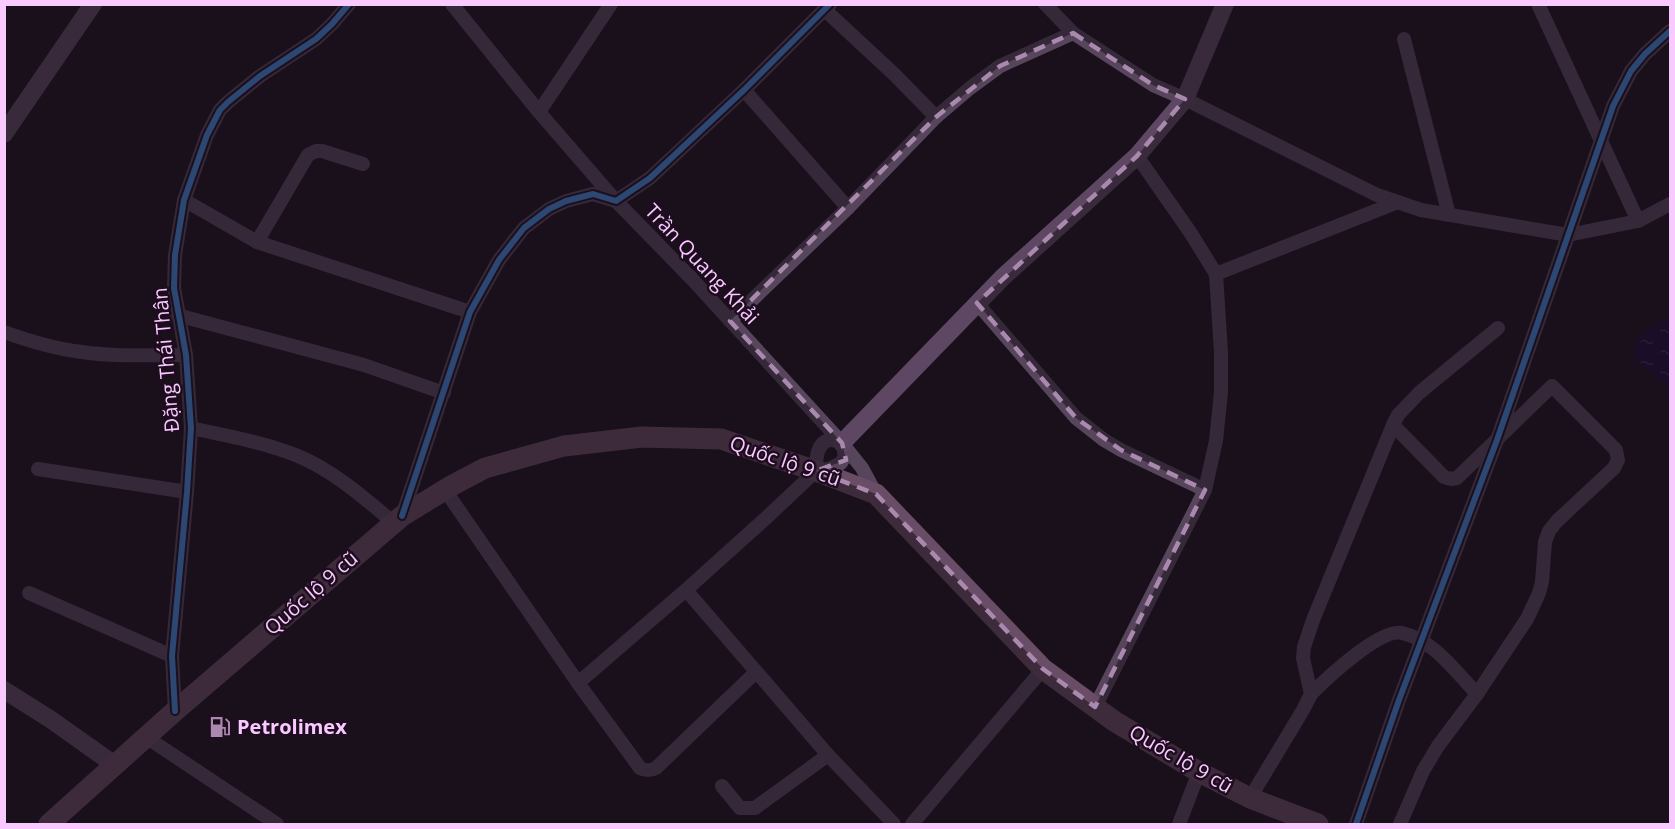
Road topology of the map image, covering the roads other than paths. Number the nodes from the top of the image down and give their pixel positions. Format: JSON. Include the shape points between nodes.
{"nodes":[{"id":1,"x":93,"y":4,"type":"edge"},
{"id":2,"x":349,"y":4,"type":"edge"},
{"id":3,"x":452,"y":4,"type":"edge"},
{"id":4,"x":611,"y":4,"type":"edge"},
{"id":5,"x":1045,"y":4,"type":"edge"},
{"id":6,"x":1225,"y":4,"type":"edge"},
{"id":7,"x":1538,"y":4,"type":"edge"},
{"id":8,"x":828,"y":7,"type":"edge"},
{"id":9,"x":1671,"y":31,"type":"edge"},
{"id":10,"x":1073,"y":33,"type":"junction"},
{"id":11,"x":1404,"y":39,"type":"dead end"},
{"id":12,"x":744,"y":90,"type":"junction"},
{"id":13,"x":1185,"y":99,"type":"junction"},
{"id":14,"x":539,"y":112,"type":"junction"},
{"id":15,"x":936,"y":117,"type":"junction"},
{"id":16,"x":4,"y":134,"type":"edge"},
{"id":17,"x":1601,"y":141,"type":"junction"},
{"id":18,"x":1137,"y":156,"type":"junction"},
{"id":19,"x":363,"y":164,"type":"dead end"},
{"id":20,"x":184,"y":200,"type":"junction"},
{"id":21,"x":616,"y":201,"type":"junction"},
{"id":22,"x":1398,"y":202,"type":"junction"},
{"id":23,"x":1671,"y":204,"type":"edge"},
{"id":24,"x":848,"y":208,"type":"junction"},
{"id":25,"x":1449,"y":214,"type":"junction"},
{"id":26,"x":1638,"y":221,"type":"junction"},
{"id":27,"x":1568,"y":235,"type":"junction"},
{"id":28,"x":257,"y":242,"type":"junction"},
{"id":29,"x":1216,"y":274,"type":"junction"},
{"id":30,"x":977,"y":303,"type":"junction"},
{"id":31,"x":470,"y":312,"type":"junction"},
{"id":32,"x":177,"y":315,"type":"junction"},
{"id":33,"x":730,"y":321,"type":"junction"},
{"id":34,"x":1498,"y":328,"type":"dead end"},
{"id":35,"x":4,"y":332,"type":"edge"},
{"id":36,"x":186,"y":355,"type":"junction"},
{"id":37,"x":444,"y":393,"type":"junction"},
{"id":38,"x":1393,"y":424,"type":"junction"},
{"id":39,"x":191,"y":429,"type":"junction"},
{"id":40,"x":1497,"y":440,"type":"junction"},
{"id":41,"x":842,"y":443,"type":"junction"},
{"id":42,"x":38,"y":469,"type":"dead end"},
{"id":43,"x":816,"y":471,"type":"junction"},
{"id":44,"x":445,"y":490,"type":"junction"},
{"id":45,"x":1205,"y":490,"type":"junction"},
{"id":46,"x":187,"y":492,"type":"junction"},
{"id":47,"x":876,"y":494,"type":"junction"},
{"id":48,"x":398,"y":519,"type":"junction"},
{"id":49,"x":686,"y":590,"type":"junction"},
{"id":50,"x":29,"y":593,"type":"dead end"},
{"id":51,"x":1421,"y":641,"type":"junction"},
{"id":52,"x":172,"y":656,"type":"junction"},
{"id":53,"x":1043,"y":669,"type":"junction"},
{"id":54,"x":756,"y":672,"type":"junction"},
{"id":55,"x":578,"y":683,"type":"junction"},
{"id":56,"x":4,"y":690,"type":"edge"},
{"id":57,"x":1311,"y":694,"type":"junction"},
{"id":58,"x":1477,"y":694,"type":"junction"},
{"id":59,"x":1095,"y":707,"type":"junction"},
{"id":60,"x":176,"y":711,"type":"junction"},
{"id":61,"x":146,"y":737,"type":"junction"},
{"id":62,"x":828,"y":755,"type":"junction"},
{"id":63,"x":115,"y":765,"type":"junction"},
{"id":64,"x":1199,"y":772,"type":"junction"},
{"id":65,"x":722,"y":786,"type":"dead end"},
{"id":66,"x":1250,"y":798,"type":"junction"},
{"id":67,"x":49,"y":825,"type":"edge"},
{"id":68,"x":277,"y":825,"type":"edge"},
{"id":69,"x":894,"y":825,"type":"edge"},
{"id":70,"x":912,"y":825,"type":"edge"},
{"id":71,"x":1179,"y":825,"type":"edge"},
{"id":72,"x":1318,"y":825,"type":"edge"},
{"id":73,"x":1356,"y":825,"type":"edge"},
{"id":74,"x":1400,"y":825,"type":"edge"}],
"edges":[{"from":1,"to":16,"type":"street"},
{"from":2,"to":20,"type":"street","name":"Đặng Thái Thân","via":[[316,39],[260,76],[220,110]]},
{"from":3,"to":14,"type":"street","name":"Trần Quang Khải"},
{"from":4,"to":14,"type":"street"},
{"from":5,"to":10,"type":"street"},
{"from":6,"to":13,"type":"street"},
{"from":7,"to":17,"type":"street"},
{"from":8,"to":12,"type":"street"},
{"from":8,"to":15,"type":"street"},
{"from":9,"to":17,"type":"street","via":[[1631,71]]},
{"from":10,"to":13,"type":"street","via":[[1153,85]]},
{"from":10,"to":15,"type":"street","via":[[1000,66]]},
{"from":11,"to":25,"type":"street"},
{"from":12,"to":21,"type":"street","via":[[650,178]]},
{"from":12,"to":24,"type":"street"},
{"from":13,"to":18,"type":"street"},
{"from":13,"to":22,"type":"street"},
{"from":14,"to":21,"type":"street","name":"Trần Quang Khải"},
{"from":15,"to":24,"type":"street"},
{"from":17,"to":26,"type":"street"},
{"from":17,"to":27,"type":"street"},
{"from":18,"to":29,"type":"street"},
{"from":18,"to":30,"type":"street"},
{"from":19,"to":28,"type":"street","via":[[322,151],[308,154]]},
{"from":20,"to":28,"type":"street"},
{"from":20,"to":32,"type":"street","name":"Đặng Thái Thân","via":[[175,266]]},
{"from":21,"to":31,"type":"street","via":[[593,194],[566,201],[541,215],[524,228],[499,260]]},
{"from":21,"to":33,"type":"street","name":"Trần Quang Khải"},
{"from":22,"to":25,"type":"street"},
{"from":22,"to":29,"type":"street"},
{"from":23,"to":26,"type":"street"},
{"from":24,"to":33,"type":"street"},
{"from":25,"to":27,"type":"street"},
{"from":26,"to":27,"type":"street"},
{"from":27,"to":40,"type":"street"},
{"from":28,"to":31,"type":"street"},
{"from":29,"to":45,"type":"street","via":[[1221,392]]},
{"from":30,"to":41,"type":"street"},
{"from":30,"to":45,"type":"street","via":[[1076,418],[1121,450]]},
{"from":31,"to":37,"type":"street"},
{"from":32,"to":36,"type":"street","name":"Đặng Thái Thân"},
{"from":32,"to":37,"type":"street","via":[[364,365]]},
{"from":33,"to":41,"type":"street","name":"Trần Quang Khải"},
{"from":34,"to":38,"type":"street","via":[[1419,393]]},
{"from":35,"to":36,"type":"street","via":[[81,352]]},
{"from":36,"to":39,"type":"street","name":"Đặng Thái Thân"},
{"from":37,"to":48,"type":"street"},
{"from":38,"to":40,"type":"street","via":[[1444,477],[1451,479],[1457,478]]},
{"from":38,"to":57,"type":"street","via":[[1304,647]]},
{"from":39,"to":46,"type":"street","name":"Đặng Thái Thân"},
{"from":39,"to":48,"type":"street","via":[[264,444],[298,456]]},
{"from":40,"to":51,"type":"street"},
{"from":40,"to":58,"type":"street","via":[[1552,386],[1616,450],[1618,460],[1606,477],[1549,531],[1539,593],[1516,637]]},
{"from":41,"to":43,"type":"street","via":[[845,456],[841,463]]},
{"from":41,"to":43,"type":"street","via":[[824,443],[816,455]]},
{"from":41,"to":47,"type":"street","name":"Trần Quang Khải"},
{"from":42,"to":46,"type":"street"},
{"from":43,"to":44,"type":"main road","name":"Quốc lộ 9 cũ","via":[[721,439],[642,437],[564,446],[485,468]]},
{"from":43,"to":47,"type":"main road","name":"Quốc lộ 9 cũ"},
{"from":43,"to":49,"type":"street"},
{"from":44,"to":48,"type":"main road","name":"Quốc lộ 9 cũ"},
{"from":44,"to":55,"type":"street"},
{"from":45,"to":59,"type":"street"},
{"from":46,"to":52,"type":"street","name":"Đặng Thái Thân"},
{"from":47,"to":53,"type":"main road","name":"Quốc lộ 9 cũ"},
{"from":48,"to":60,"type":"main road","name":"Quốc lộ 9 cũ"},
{"from":49,"to":54,"type":"street"},
{"from":49,"to":55,"type":"street"},
{"from":50,"to":52,"type":"street"},
{"from":51,"to":57,"type":"street","via":[[1400,632],[1382,638]]},
{"from":51,"to":58,"type":"street","via":[[1435,650]]},
{"from":51,"to":73,"type":"street"},
{"from":52,"to":60,"type":"street","name":"Đặng Thái Thân"},
{"from":53,"to":59,"type":"main road","name":"Quốc lộ 9 cũ"},
{"from":53,"to":70,"type":"street"},
{"from":54,"to":55,"type":"street","via":[[656,768],[648,771],[640,768]]},
{"from":54,"to":62,"type":"street"},
{"from":56,"to":63,"type":"street"},
{"from":57,"to":66,"type":"street"},
{"from":58,"to":74,"type":"street","via":[[1434,753]]},
{"from":59,"to":64,"type":"main road","name":"Quốc lộ 9 cũ"},
{"from":60,"to":61,"type":"main road","name":"Quốc lộ 9 cũ"},
{"from":61,"to":63,"type":"main road","name":"Quốc lộ 9 cũ"},
{"from":61,"to":68,"type":"street"},
{"from":62,"to":65,"type":"street","via":[[755,808],[740,808]]},
{"from":62,"to":69,"type":"street"},
{"from":63,"to":67,"type":"main road","name":"Quốc lộ 9 cũ"},
{"from":64,"to":66,"type":"main road","name":"Quốc lộ 9 cũ"},
{"from":64,"to":71,"type":"street"},
{"from":66,"to":72,"type":"main road","name":"Quốc lộ 9 cũ"}]}
